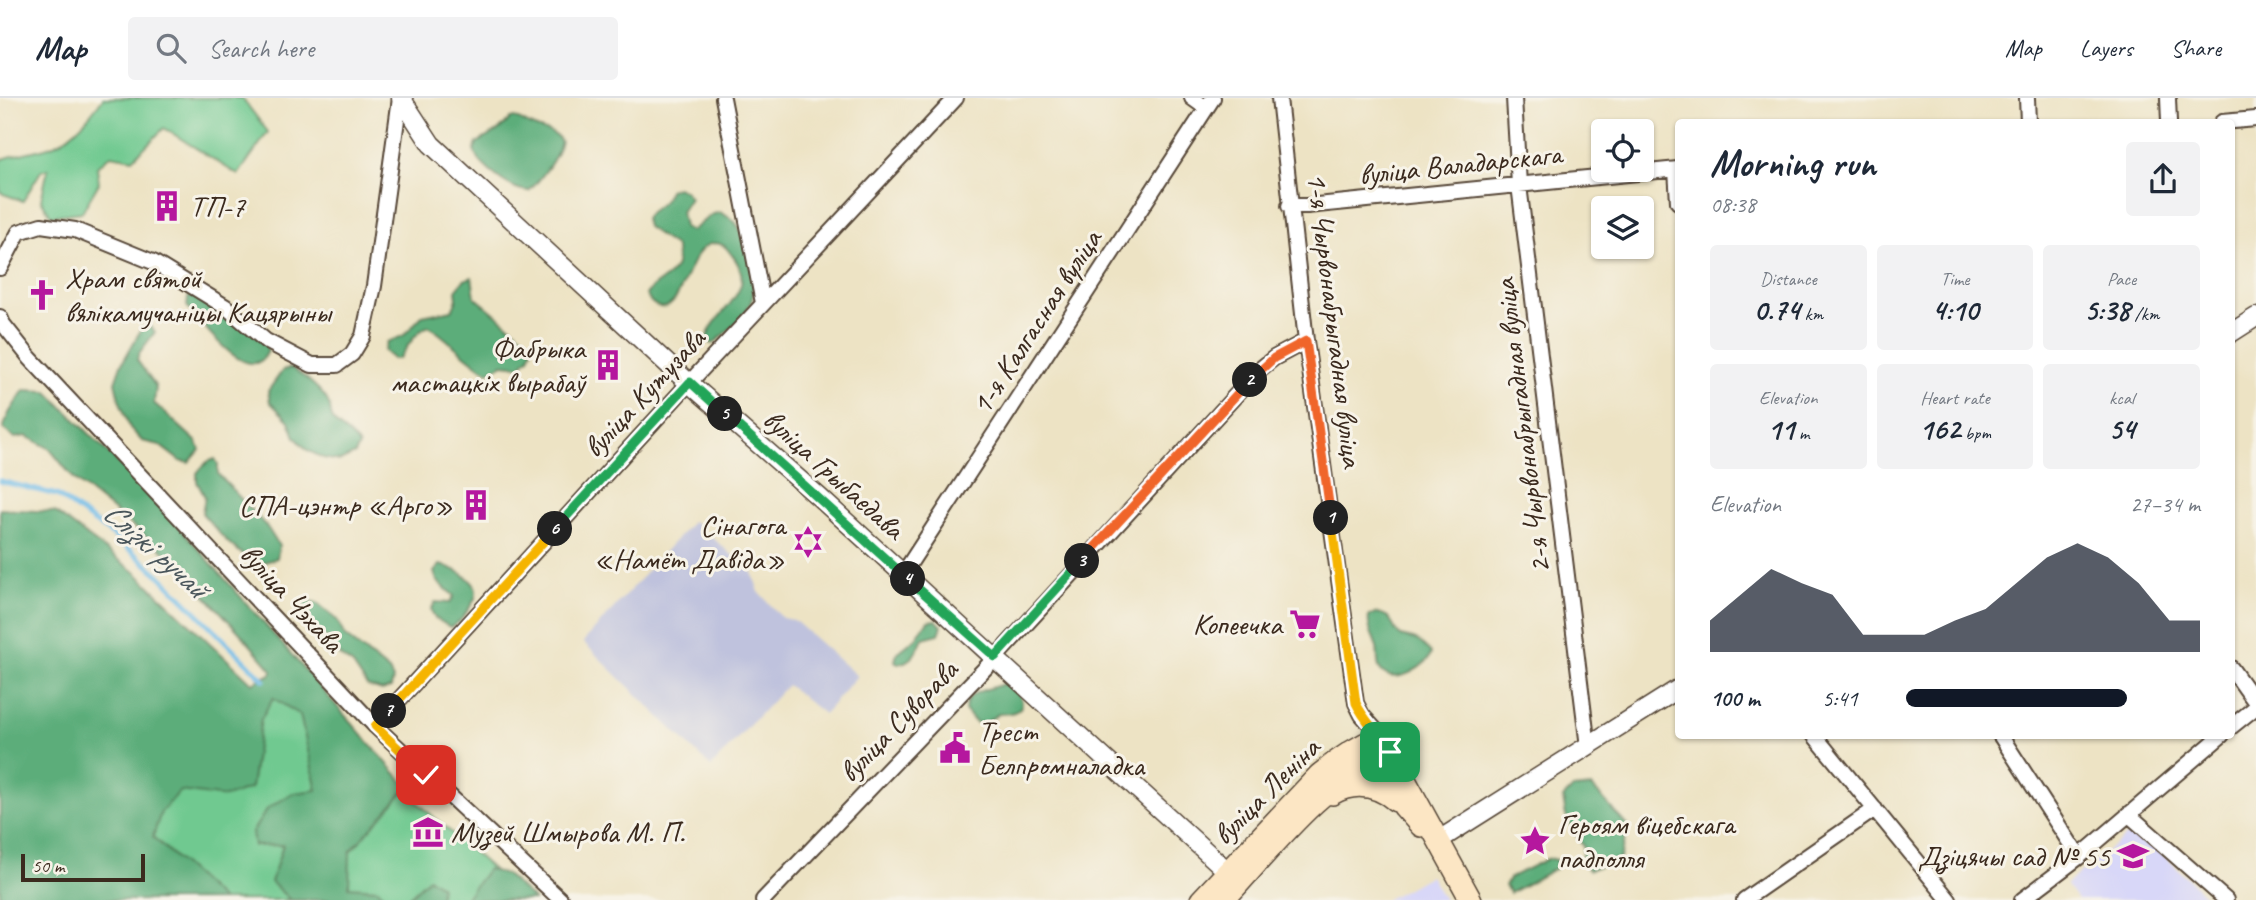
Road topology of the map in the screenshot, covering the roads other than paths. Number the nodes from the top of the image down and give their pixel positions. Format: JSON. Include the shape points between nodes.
{"nodes":[{"id":1,"x":401,"y":98,"type":"edge"},
{"id":2,"x":723,"y":98,"type":"edge"},
{"id":3,"x":956,"y":98,"type":"edge"},
{"id":4,"x":1192,"y":98,"type":"edge"},
{"id":5,"x":1279,"y":98,"type":"edge"},
{"id":6,"x":1514,"y":98,"type":"edge"},
{"id":7,"x":2026,"y":98,"type":"edge"},
{"id":8,"x":2168,"y":98,"type":"edge"},
{"id":9,"x":1209,"y":103,"type":"edge"},
{"id":10,"x":2028,"y":119,"type":"edge"},
{"id":11,"x":2169,"y":119,"type":"edge"},
{"id":12,"x":2256,"y":119,"type":"edge"},
{"id":13,"x":2235,"y":121,"type":"edge"},
{"id":14,"x":1675,"y":169,"type":"edge"},
{"id":15,"x":1519,"y":185,"type":"junction"},
{"id":16,"x":1289,"y":206,"type":"junction"},
{"id":17,"x":0,"y":268,"type":"edge"},
{"id":18,"x":763,"y":303,"type":"junction"},
{"id":19,"x":0,"y":317,"type":"edge"},
{"id":20,"x":2256,"y":317,"type":"edge"},
{"id":21,"x":2235,"y":330,"type":"edge"},
{"id":22,"x":1306,"y":341,"type":"junction"},
{"id":23,"x":690,"y":382,"type":"junction"},
{"id":24,"x":903,"y":574,"type":"junction"},
{"id":25,"x":995,"y":657,"type":"junction"},
{"id":26,"x":2235,"y":674,"type":"edge"},
{"id":27,"x":1675,"y":691,"type":"edge"},
{"id":28,"x":2256,"y":705,"type":"edge"},
{"id":29,"x":2235,"y":723,"type":"edge"},
{"id":30,"x":375,"y":726,"type":"junction"},
{"id":31,"x":1817,"y":739,"type":"edge"},
{"id":32,"x":2003,"y":739,"type":"edge"},
{"id":33,"x":2217,"y":739,"type":"edge"},
{"id":34,"x":1588,"y":747,"type":"junction"},
{"id":35,"x":1376,"y":748,"type":"junction"},
{"id":36,"x":1404,"y":807,"type":"junction"},
{"id":37,"x":1310,"y":808,"type":"junction"},
{"id":38,"x":1875,"y":809,"type":"junction"},
{"id":39,"x":2128,"y":814,"type":"junction"},
{"id":40,"x":1439,"y":840,"type":"junction"},
{"id":41,"x":2079,"y":857,"type":"junction"},
{"id":42,"x":1234,"y":877,"type":"junction"},
{"id":43,"x":561,"y":900,"type":"edge"},
{"id":44,"x":763,"y":900,"type":"edge"},
{"id":45,"x":1201,"y":900,"type":"edge"},
{"id":46,"x":1224,"y":900,"type":"edge"},
{"id":47,"x":1471,"y":900,"type":"edge"},
{"id":48,"x":1744,"y":900,"type":"edge"},
{"id":49,"x":1948,"y":900,"type":"edge"},
{"id":50,"x":2022,"y":900,"type":"edge"},
{"id":51,"x":2226,"y":900,"type":"edge"}],
"edges":[{"from":1,"to":17,"type":"street","via":[[363,336],[352,354],[337,365],[312,365],[266,341],[226,307],[141,257],[75,230],[41,225],[19,232]]},
{"from":1,"to":23,"type":"street","name":"вуліца Грыбаедава","via":[[431,144]]},
{"from":2,"to":18,"type":"street"},
{"from":3,"to":18,"type":"street","name":"вуліца Кутузава"},
{"from":4,"to":9,"type":"street"},
{"from":5,"to":16,"type":"street","name":"1-я Чырвонабрыгадная вуліца"},
{"from":6,"to":15,"type":"street","name":"2-я Чырвонабрыгадная вуліца"},
{"from":7,"to":10,"type":"street"},
{"from":8,"to":11,"type":"street"},
{"from":9,"to":24,"type":"street","name":"1-я Калгасная вуліца"},
{"from":12,"to":13,"type":"street"},
{"from":14,"to":15,"type":"street","name":"вуліца Валадарскага"},
{"from":15,"to":16,"type":"street","name":"вуліца Валадарскага"},
{"from":15,"to":34,"type":"street","name":"2-я Чырвонабрыгадная вуліца"},
{"from":16,"to":22,"type":"street","name":"1-я Чырвонабрыгадная вуліца"},
{"from":18,"to":23,"type":"street","name":"вуліца Кутузава"},
{"from":19,"to":30,"type":"street","name":"вуліца Чэхава","via":[[30,358]]},
{"from":20,"to":21,"type":"street"},
{"from":22,"to":25,"type":"street","name":"вуліца Суворава","via":[[1259,370]]},
{"from":22,"to":35,"type":"street","name":"1-я Чырвонабрыгадная вуліца","via":[[1356,703]]},
{"from":23,"to":24,"type":"street","name":"вуліца Грыбаедава"},
{"from":23,"to":30,"type":"street","name":"вуліца Кутузава"},
{"from":24,"to":25,"type":"street","name":"вуліца Грыбаедава"},
{"from":25,"to":42,"type":"street","name":"вуліца Грыбаедава"},
{"from":25,"to":44,"type":"street","name":"вуліца Суворава"},
{"from":26,"to":28,"type":"street"},
{"from":27,"to":34,"type":"street"},
{"from":28,"to":29,"type":"street"},
{"from":30,"to":43,"type":"street","name":"вуліца Чэхава"},
{"from":31,"to":38,"type":"street"},
{"from":32,"to":41,"type":"street"},
{"from":33,"to":39,"type":"street"},
{"from":34,"to":40,"type":"street"},
{"from":35,"to":36,"type":"main road","name":"1-я Чырвонабрыгадная вуліца"},
{"from":35,"to":37,"type":"main road","name":"вуліца Леніна"},
{"from":35,"to":40,"type":"main road","name":"1-я Чырвонабрыгадная вуліца"},
{"from":35,"to":42,"type":"main road","name":"вуліца Леніна","via":[[1340,757],[1319,775]]},
{"from":36,"to":37,"type":"main road","via":[[1374,787],[1355,786]]},
{"from":36,"to":40,"type":"main road","name":"1-я Чырвонабрыгадная вуліца"},
{"from":37,"to":42,"type":"main road","name":"вуліца Леніна"},
{"from":38,"to":48,"type":"street"},
{"from":38,"to":49,"type":"street"},
{"from":39,"to":41,"type":"street"},
{"from":39,"to":51,"type":"street"},
{"from":40,"to":47,"type":"main road"},
{"from":41,"to":50,"type":"street"},
{"from":42,"to":45,"type":"main road","name":"вуліца Леніна"},
{"from":42,"to":46,"type":"main road","name":"вуліца Леніна"}]}
